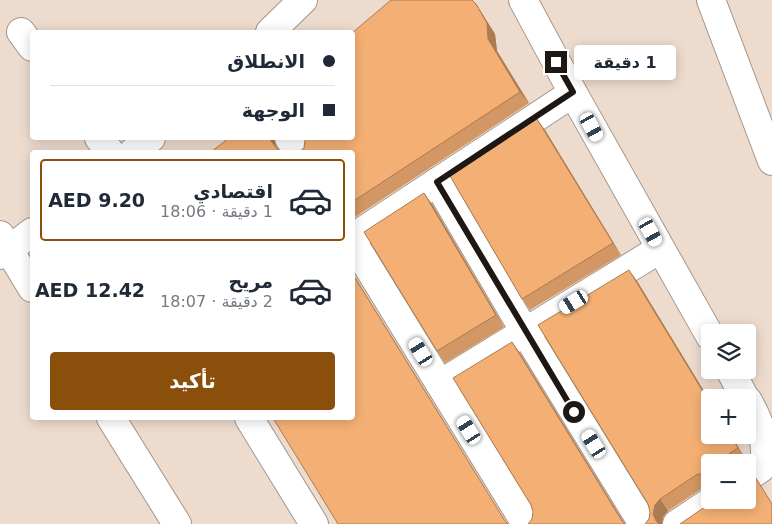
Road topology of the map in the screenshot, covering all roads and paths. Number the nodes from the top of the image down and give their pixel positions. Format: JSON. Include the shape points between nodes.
{"nodes":[{"id":1,"x":303,"y":0,"type":"edge"},
{"id":2,"x":523,"y":0,"type":"edge"},
{"id":3,"x":711,"y":0,"type":"edge"},
{"id":4,"x":272,"y":30,"type":"edge"},
{"id":5,"x":573,"y":92,"type":"junction"},
{"id":6,"x":101,"y":140,"type":"edge"},
{"id":7,"x":148,"y":140,"type":"edge"},
{"id":8,"x":108,"y":150,"type":"edge"},
{"id":9,"x":136,"y":150,"type":"edge"},
{"id":10,"x":772,"y":161,"type":"edge"},
{"id":11,"x":437,"y":182,"type":"junction"},
{"id":12,"x":30,"y":233,"type":"edge"},
{"id":13,"x":355,"y":238,"type":"edge"},
{"id":14,"x":355,"y":245,"type":"edge"},
{"id":15,"x":3,"y":246,"type":"edge"},
{"id":16,"x":660,"y":249,"type":"junction"},
{"id":17,"x":30,"y":285,"type":"edge"},
{"id":18,"x":703,"y":324,"type":"edge"},
{"id":19,"x":525,"y":332,"type":"junction"},
{"id":20,"x":440,"y":384,"type":"junction"},
{"id":21,"x":756,"y":417,"type":"edge"},
{"id":22,"x":112,"y":420,"type":"edge"},
{"id":23,"x":250,"y":420,"type":"edge"},
{"id":24,"x":756,"y":471,"type":"edge"},
{"id":25,"x":701,"y":508,"type":"edge"},
{"id":26,"x":177,"y":524,"type":"edge"},
{"id":27,"x":314,"y":524,"type":"edge"},
{"id":28,"x":526,"y":524,"type":"edge"},
{"id":29,"x":643,"y":524,"type":"edge"},
{"id":30,"x":677,"y":524,"type":"edge"}],
"edges":[{"from":1,"to":4,"type":"street"},
{"from":2,"to":5,"type":"street"},
{"from":3,"to":10,"type":"street"},
{"from":5,"to":11,"type":"street"},
{"from":5,"to":16,"type":"street"},
{"from":6,"to":8,"type":"street"},
{"from":7,"to":9,"type":"street"},
{"from":11,"to":13,"type":"street"},
{"from":11,"to":19,"type":"street"},
{"from":12,"to":15,"type":"street"},
{"from":14,"to":20,"type":"street"},
{"from":15,"to":17,"type":"street"},
{"from":16,"to":18,"type":"street"},
{"from":16,"to":19,"type":"street"},
{"from":19,"to":20,"type":"street"},
{"from":19,"to":29,"type":"street"},
{"from":20,"to":28,"type":"street"},
{"from":21,"to":24,"type":"street","via":[[770,446],[766,462]]},
{"from":22,"to":26,"type":"street"},
{"from":23,"to":27,"type":"street"},
{"from":25,"to":30,"type":"street"}]}
